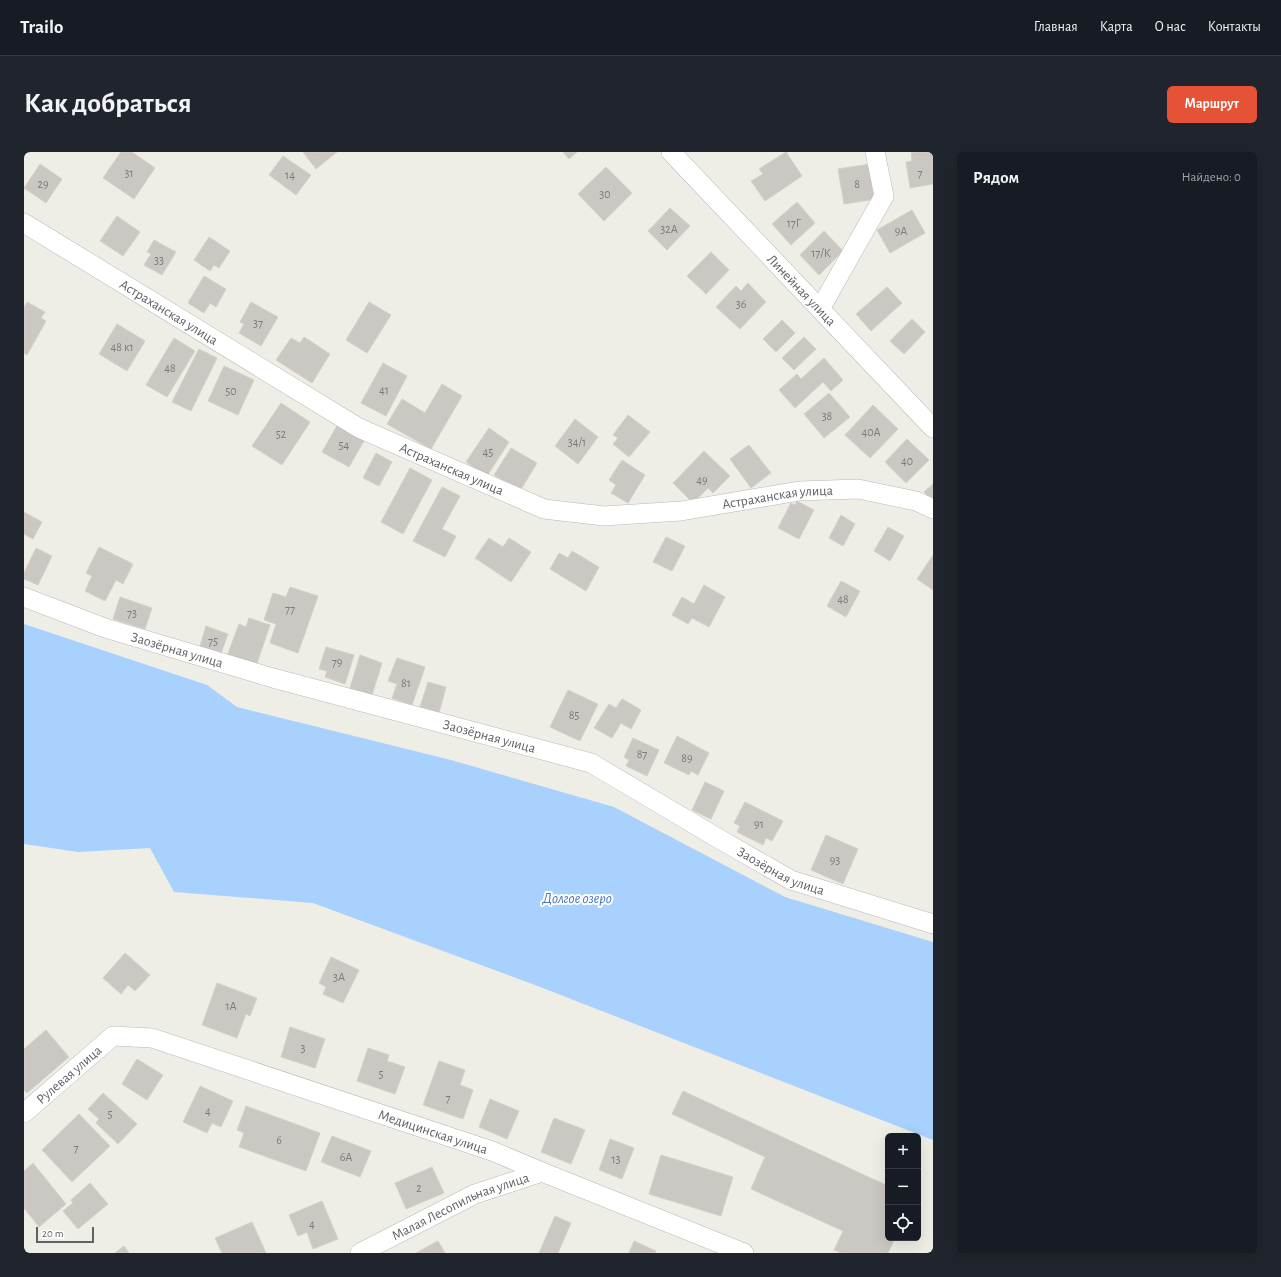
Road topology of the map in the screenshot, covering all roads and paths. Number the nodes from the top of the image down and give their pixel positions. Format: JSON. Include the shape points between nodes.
{"nodes":[{"id":1,"x":671,"y":152,"type":"edge"},
{"id":2,"x":875,"y":152,"type":"edge"},
{"id":3,"x":24,"y":222,"type":"edge"},
{"id":4,"x":820,"y":309,"type":"junction"},
{"id":5,"x":933,"y":428,"type":"edge"},
{"id":6,"x":933,"y":509,"type":"edge"},
{"id":7,"x":24,"y":597,"type":"edge"},
{"id":8,"x":933,"y":924,"type":"edge"},
{"id":9,"x":113,"y":1036,"type":"joint"},
{"id":10,"x":24,"y":1113,"type":"edge"},
{"id":11,"x":542,"y":1172,"type":"junction"},
{"id":12,"x":360,"y":1253,"type":"edge"},
{"id":13,"x":744,"y":1253,"type":"edge"}],
"edges":[{"from":1,"to":4,"type":"street","name":"Линейная улица"},
{"from":2,"to":4,"type":"street","via":[[884,196]]},
{"from":3,"to":6,"type":"street","name":"Астраханская улица","via":[[359,428],[544,509],[604,516],[680,512],[799,491],[858,489],[916,501]]},
{"from":4,"to":5,"type":"street","name":"Линейная улица"},
{"from":7,"to":8,"type":"street","name":"Заозёрная улица","via":[[106,628],[273,678],[592,763],[791,880]]},
{"from":9,"to":10,"type":"street","name":"Рулевая улица"},
{"from":9,"to":11,"type":"street","name":"Медицинская улица","via":[[152,1038],[492,1151]]},
{"from":11,"to":12,"type":"street","name":"Малая Лесопильная улица","via":[[475,1194]]},
{"from":11,"to":13,"type":"street","name":"Медицинская улица"}]}
